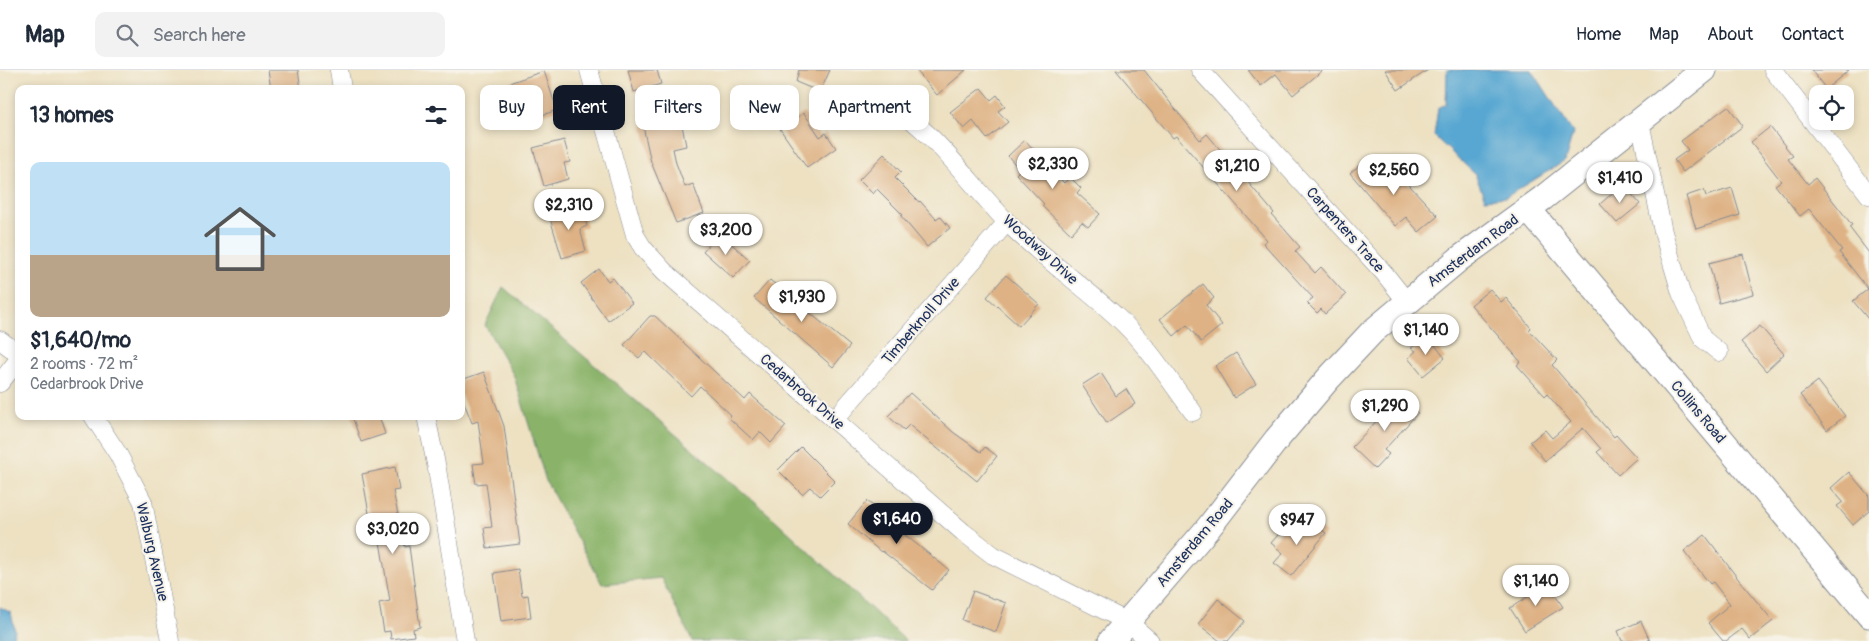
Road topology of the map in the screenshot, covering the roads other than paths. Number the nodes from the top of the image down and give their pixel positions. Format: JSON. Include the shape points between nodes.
{"nodes":[{"id":1,"x":339,"y":70,"type":"edge"},
{"id":2,"x":589,"y":70,"type":"edge"},
{"id":3,"x":1200,"y":70,"type":"edge"},
{"id":4,"x":1704,"y":70,"type":"edge"},
{"id":5,"x":1773,"y":70,"type":"edge"},
{"id":6,"x":341,"y":85,"type":"edge"},
{"id":7,"x":1640,"y":122,"type":"junction"},
{"id":8,"x":923,"y":130,"type":"edge"},
{"id":9,"x":1869,"y":195,"type":"edge"},
{"id":10,"x":1528,"y":209,"type":"junction"},
{"id":11,"x":1007,"y":222,"type":"junction"},
{"id":12,"x":1407,"y":302,"type":"junction"},
{"id":13,"x":0,"y":340,"type":"edge"},
{"id":14,"x":15,"y":351,"type":"edge"},
{"id":15,"x":1719,"y":352,"type":"dead end"},
{"id":16,"x":15,"y":364,"type":"edge"},
{"id":17,"x":0,"y":383,"type":"edge"},
{"id":18,"x":1193,"y":412,"type":"dead end"},
{"id":19,"x":96,"y":420,"type":"edge"},
{"id":20,"x":427,"y":420,"type":"edge"},
{"id":21,"x":834,"y":420,"type":"junction"},
{"id":22,"x":1869,"y":615,"type":"edge"},
{"id":23,"x":1128,"y":622,"type":"junction"},
{"id":24,"x":170,"y":641,"type":"edge"},
{"id":25,"x":465,"y":641,"type":"edge"},
{"id":26,"x":1111,"y":641,"type":"edge"},
{"id":27,"x":1150,"y":641,"type":"edge"}],
"edges":[{"from":1,"to":6,"type":"street"},
{"from":2,"to":21,"type":"street","name":"Cedarbrook Drive","via":[[624,199],[635,235],[643,248],[664,272]]},
{"from":3,"to":12,"type":"street","name":"Carpenters Trace"},
{"from":4,"to":7,"type":"main road","name":"Amsterdam Road"},
{"from":5,"to":9,"type":"street"},
{"from":7,"to":10,"type":"main road","name":"Amsterdam Road"},
{"from":7,"to":15,"type":"street","via":[[1663,232],[1681,293],[1703,339]]},
{"from":8,"to":11,"type":"street","name":"Woodway Drive"},
{"from":10,"to":12,"type":"main road","name":"Amsterdam Road"},
{"from":10,"to":22,"type":"main road","name":"Collins Road"},
{"from":11,"to":18,"type":"street","name":"Woodway Drive","via":[[1118,318]]},
{"from":11,"to":21,"type":"street","name":"Timberknoll Drive"},
{"from":12,"to":23,"type":"main road","name":"Amsterdam Road","via":[[1372,332],[1328,379]]},
{"from":13,"to":14,"type":"street"},
{"from":16,"to":17,"type":"street"},
{"from":19,"to":24,"type":"street","name":"Walburg Avenue","via":[[143,502]]},
{"from":20,"to":25,"type":"street"},
{"from":21,"to":23,"type":"street","name":"Cedarbrook Drive","via":[[993,555]]},
{"from":23,"to":26,"type":"main road","name":"Amsterdam Road"},
{"from":23,"to":27,"type":"street","name":"Cedarbrook Drive"}]}
